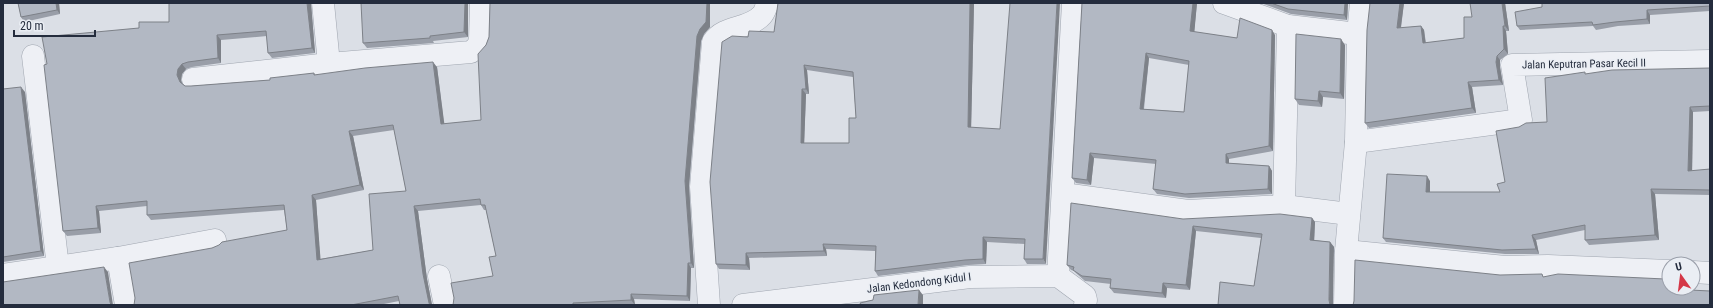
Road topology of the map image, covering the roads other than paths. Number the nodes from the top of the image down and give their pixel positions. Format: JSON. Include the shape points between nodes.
{"nodes":[{"id":1,"x":323,"y":3,"type":"edge"},
{"id":2,"x":481,"y":3,"type":"edge"},
{"id":3,"x":768,"y":3,"type":"edge"},
{"id":4,"x":1073,"y":3,"type":"edge"},
{"id":5,"x":1224,"y":3,"type":"edge"},
{"id":6,"x":1361,"y":3,"type":"edge"},
{"id":7,"x":1288,"y":26,"type":"junction"},
{"id":8,"x":1358,"y":34,"type":"junction"},
{"id":9,"x":33,"y":56,"type":"dead end"},
{"id":10,"x":1710,"y":61,"type":"edge"},
{"id":11,"x":329,"y":64,"type":"junction"},
{"id":12,"x":193,"y":79,"type":"dead end"},
{"id":13,"x":1356,"y":142,"type":"junction"},
{"id":14,"x":1063,"y":194,"type":"junction"},
{"id":15,"x":1284,"y":206,"type":"junction"},
{"id":16,"x":1349,"y":214,"type":"junction"},
{"id":17,"x":215,"y":240,"type":"dead end"},
{"id":18,"x":1346,"y":251,"type":"junction"},
{"id":19,"x":118,"y":258,"type":"junction"},
{"id":20,"x":58,"y":267,"type":"junction"},
{"id":21,"x":1661,"y":272,"type":"edge"},
{"id":22,"x":3,"y":274,"type":"edge"},
{"id":23,"x":439,"y":276,"type":"dead end"},
{"id":24,"x":1058,"y":276,"type":"junction"},
{"id":25,"x":1086,"y":302,"type":"edge"},
{"id":26,"x":126,"y":305,"type":"edge"},
{"id":27,"x":444,"y":305,"type":"edge"},
{"id":28,"x":709,"y":305,"type":"edge"},
{"id":29,"x":743,"y":305,"type":"edge"},
{"id":30,"x":1345,"y":305,"type":"edge"}],
"edges":[{"from":1,"to":11,"type":"street"},
{"from":2,"to":11,"type":"street","via":[[480,39],[478,46],[471,52]]},
{"from":3,"to":28,"type":"street","via":[[763,14],[748,25],[722,33],[713,42],[701,187]]},
{"from":4,"to":14,"type":"street"},
{"from":5,"to":7,"type":"street"},
{"from":6,"to":8,"type":"street"},
{"from":7,"to":8,"type":"street"},
{"from":7,"to":15,"type":"street"},
{"from":8,"to":13,"type":"street"},
{"from":9,"to":20,"type":"street"},
{"from":10,"to":13,"type":"street","name":"Jalan Keputran Pasar Kecil II","via":[[1512,65],[1521,120]]},
{"from":11,"to":12,"type":"street"},
{"from":13,"to":16,"type":"street"},
{"from":14,"to":15,"type":"street","via":[[1188,211]]},
{"from":14,"to":24,"type":"street"},
{"from":15,"to":16,"type":"street"},
{"from":16,"to":18,"type":"street"},
{"from":17,"to":19,"type":"street"},
{"from":18,"to":21,"type":"street","via":[[1505,267],[1548,266]]},
{"from":18,"to":30,"type":"street"},
{"from":19,"to":20,"type":"street"},
{"from":19,"to":26,"type":"street"},
{"from":20,"to":22,"type":"street"},
{"from":23,"to":27,"type":"street"},
{"from":24,"to":25,"type":"street","via":[[1085,296]]},
{"from":24,"to":29,"type":"street","name":"Jalan Kedondong Kidul I","via":[[970,277]]}]}
